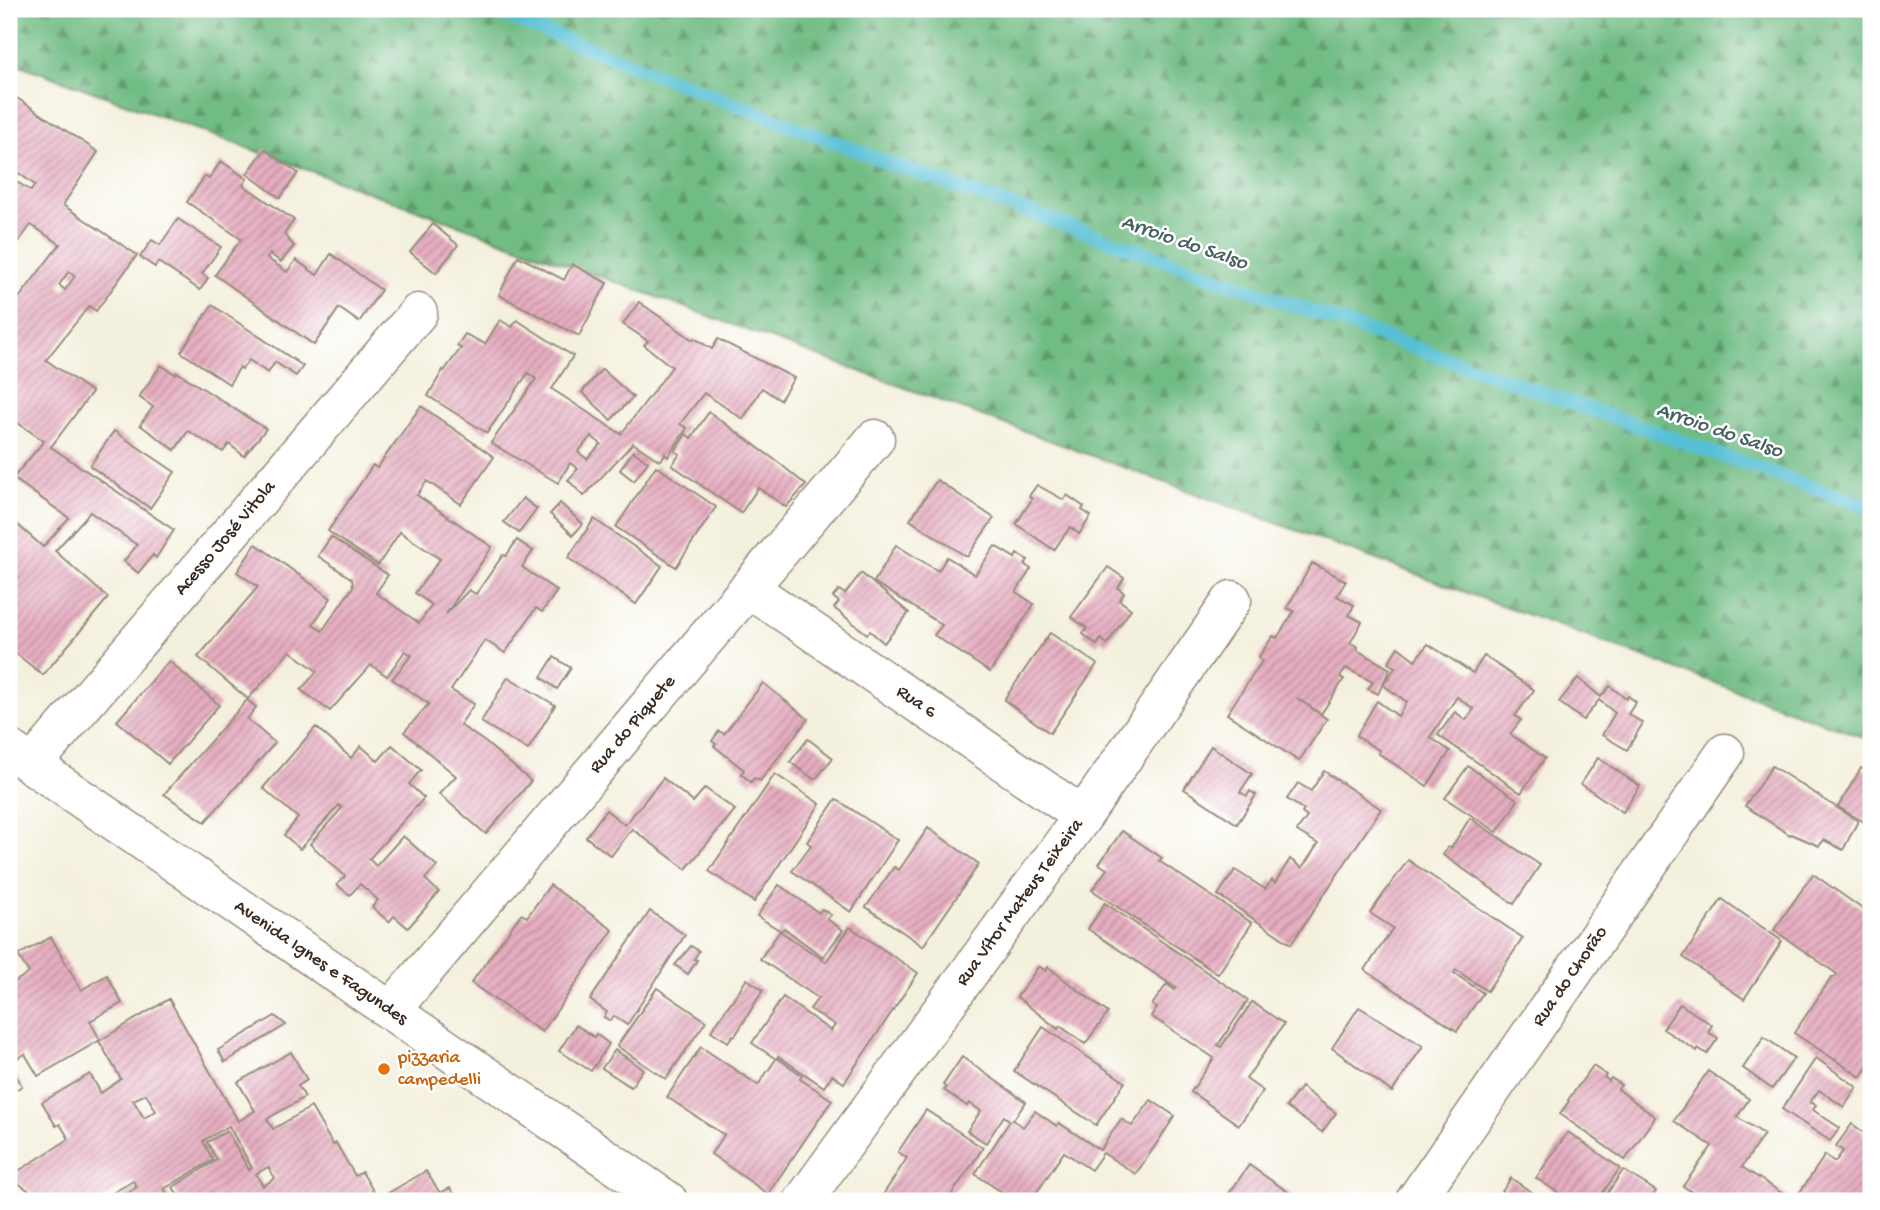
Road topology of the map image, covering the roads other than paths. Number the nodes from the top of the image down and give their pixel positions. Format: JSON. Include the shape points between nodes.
{"nodes":[{"id":1,"x":418,"y":313,"type":"dead end"},
{"id":2,"x":875,"y":439,"type":"dead end"},
{"id":3,"x":750,"y":589,"type":"junction"},
{"id":4,"x":1232,"y":600,"type":"dead end"},
{"id":5,"x":1725,"y":753,"type":"dead end"},
{"id":6,"x":20,"y":757,"type":"edge"},
{"id":7,"x":1083,"y":816,"type":"junction"},
{"id":8,"x":391,"y":1010,"type":"junction"},
{"id":9,"x":668,"y":1201,"type":"edge"},
{"id":10,"x":803,"y":1201,"type":"edge"},
{"id":11,"x":1415,"y":1201,"type":"edge"}],
"edges":[{"from":1,"to":6,"type":"street","name":"Acesso José Vitola"},
{"from":2,"to":3,"type":"street","name":"Rua do Piquete"},
{"from":3,"to":7,"type":"street","name":"Rua 6"},
{"from":3,"to":8,"type":"street","name":"Rua do Piquete"},
{"from":4,"to":7,"type":"street","name":"Rua Vítor Mateus Teixeira"},
{"from":5,"to":11,"type":"street","name":"Rua do Chorão"},
{"from":6,"to":8,"type":"street","name":"Avenida Ignes e Fagundes"},
{"from":7,"to":10,"type":"street","name":"Rua Vítor Mateus Teixeira"},
{"from":8,"to":9,"type":"street","name":"Avenida Ignes e Fagundes"}]}
